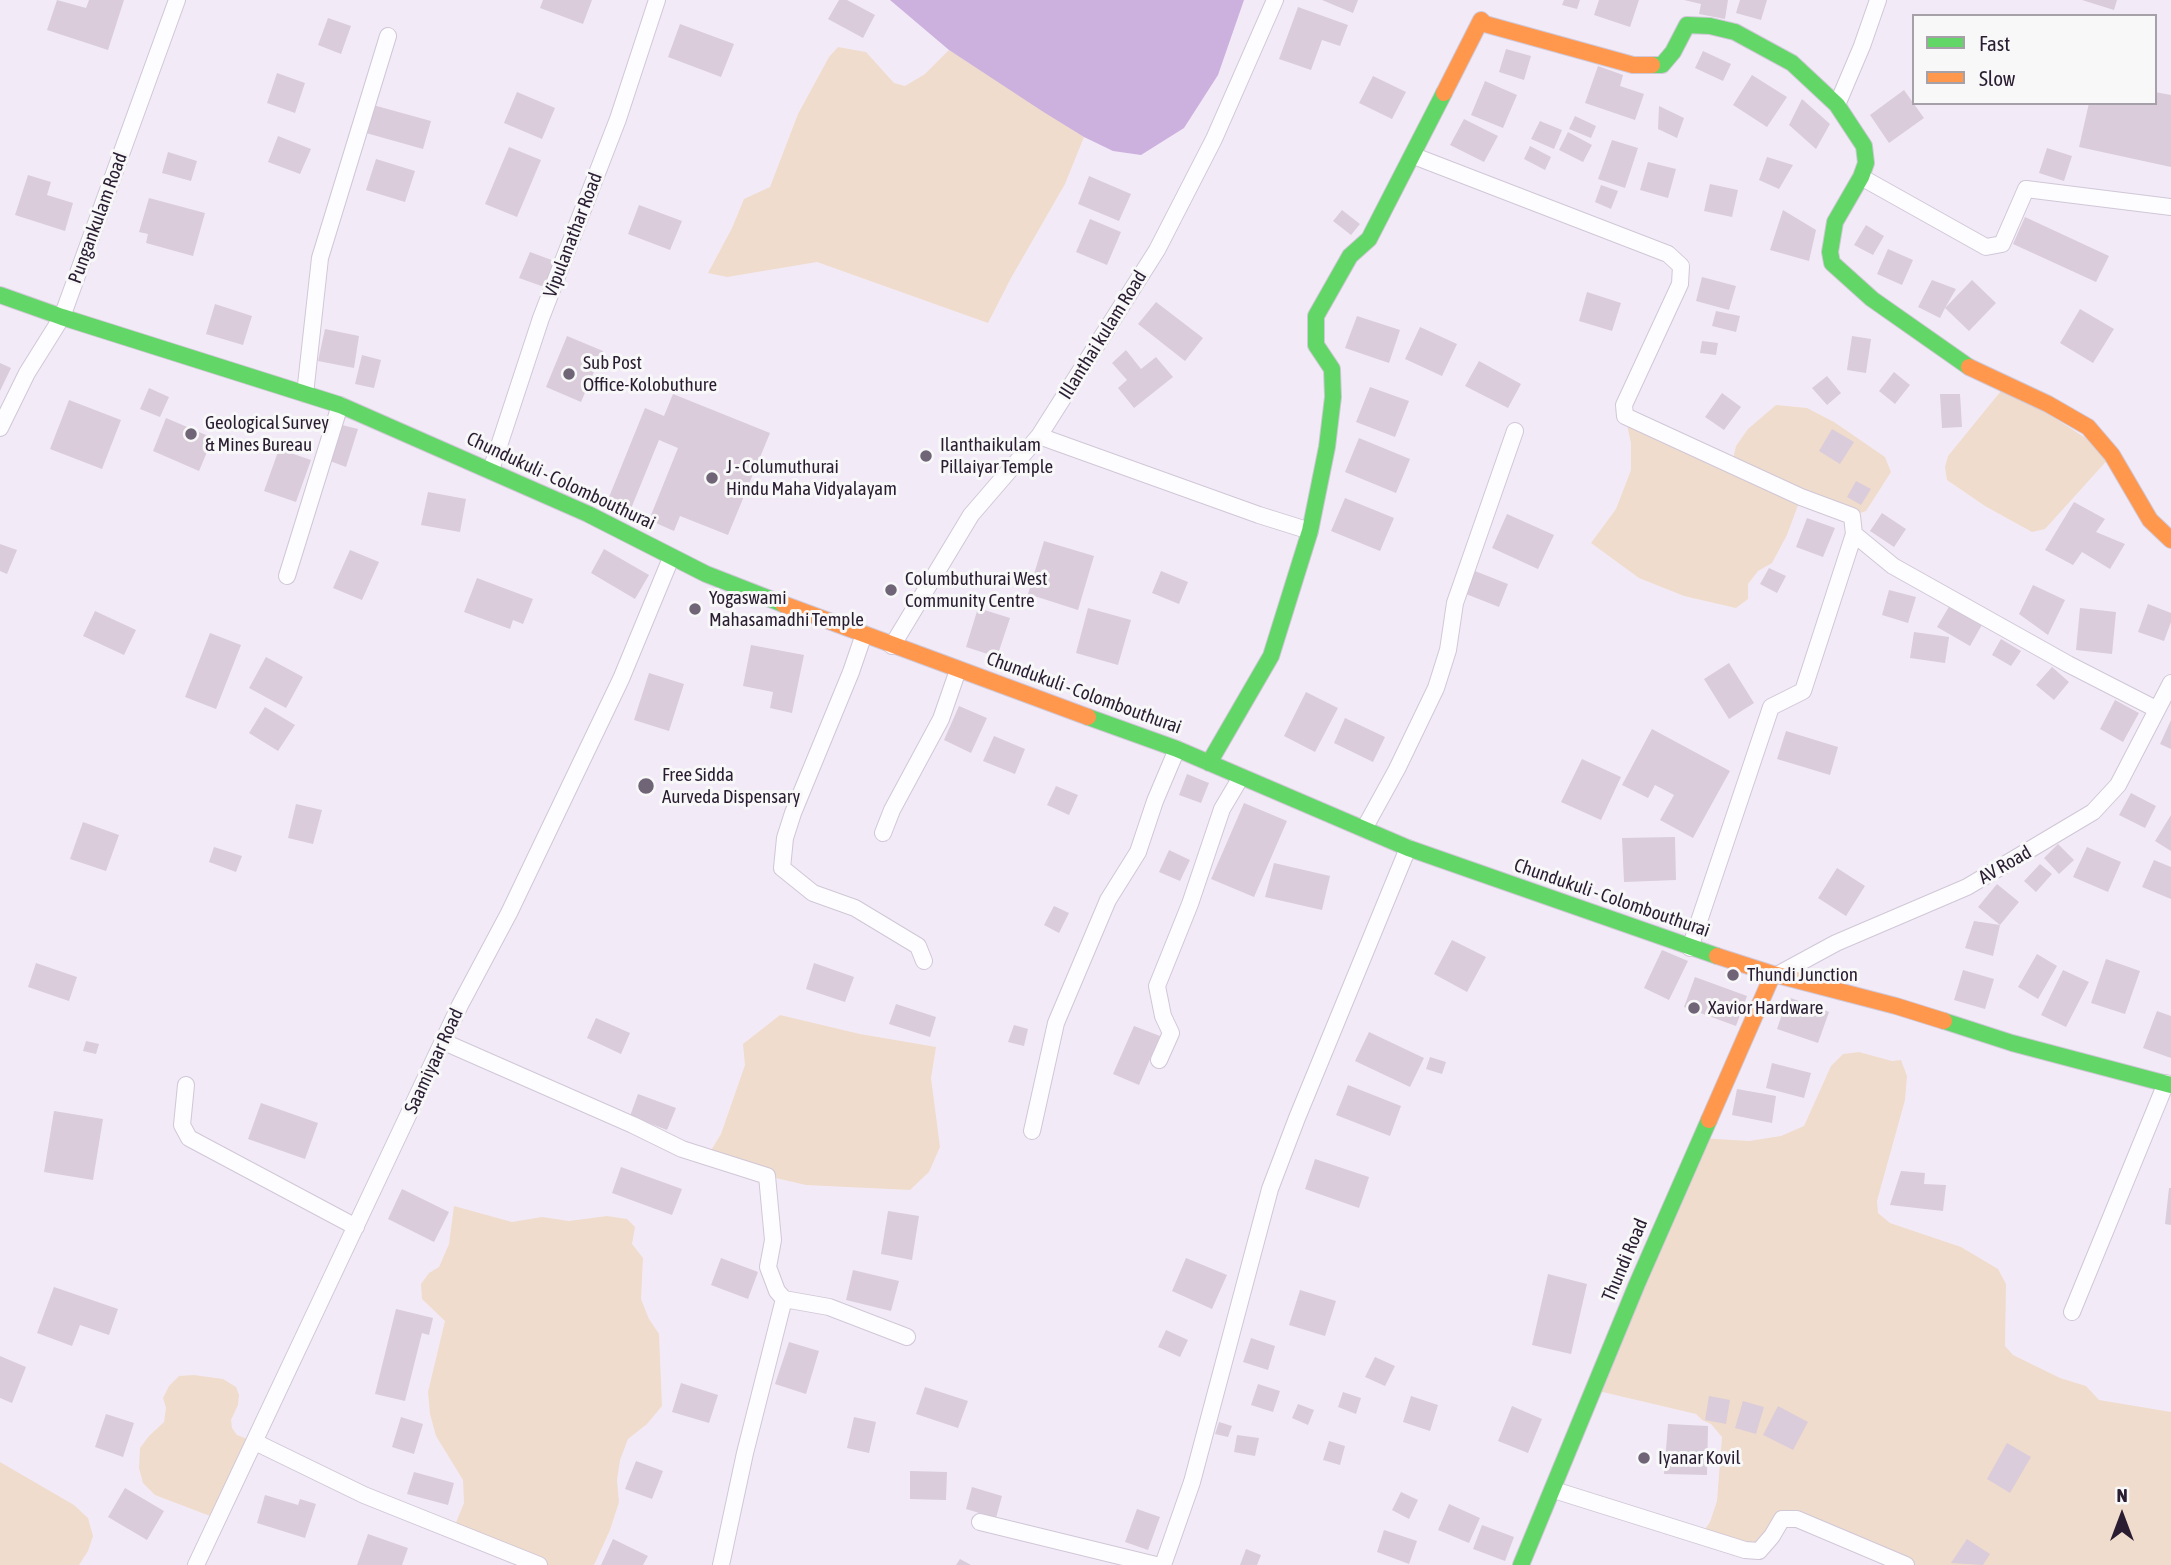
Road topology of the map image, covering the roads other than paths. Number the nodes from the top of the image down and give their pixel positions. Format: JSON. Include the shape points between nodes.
{"nodes":[{"id":1,"x":177,"y":0,"type":"edge"},
{"id":2,"x":657,"y":0,"type":"edge"},
{"id":3,"x":1275,"y":0,"type":"edge"},
{"id":4,"x":1878,"y":0,"type":"edge"},
{"id":5,"x":387,"y":36,"type":"dead end"},
{"id":6,"x":1837,"y":105,"type":"junction"},
{"id":7,"x":1414,"y":156,"type":"junction"},
{"id":8,"x":1861,"y":177,"type":"junction"},
{"id":9,"x":2171,"y":207,"type":"edge"},
{"id":10,"x":0,"y":295,"type":"edge"},
{"id":11,"x":62,"y":317,"type":"junction"},
{"id":12,"x":305,"y":394,"type":"junction"},
{"id":13,"x":340,"y":405,"type":"junction"},
{"id":14,"x":0,"y":428,"type":"edge"},
{"id":15,"x":1515,"y":431,"type":"dead end"},
{"id":16,"x":1039,"y":436,"type":"junction"},
{"id":17,"x":491,"y":470,"type":"junction"},
{"id":18,"x":1310,"y":531,"type":"junction"},
{"id":19,"x":1854,"y":534,"type":"junction"},
{"id":20,"x":2171,"y":540,"type":"edge"},
{"id":21,"x":671,"y":558,"type":"junction"},
{"id":22,"x":287,"y":576,"type":"dead end"},
{"id":23,"x":864,"y":634,"type":"junction"},
{"id":24,"x":892,"y":646,"type":"junction"},
{"id":25,"x":958,"y":670,"type":"junction"},
{"id":26,"x":2171,"y":683,"type":"edge"},
{"id":27,"x":2156,"y":709,"type":"junction"},
{"id":28,"x":1177,"y":749,"type":"junction"},
{"id":29,"x":1209,"y":763,"type":"junction"},
{"id":30,"x":1241,"y":777,"type":"junction"},
{"id":31,"x":1364,"y":829,"type":"junction"},
{"id":32,"x":883,"y":833,"type":"dead end"},
{"id":33,"x":1408,"y":848,"type":"junction"},
{"id":34,"x":1690,"y":947,"type":"junction"},
{"id":35,"x":923,"y":961,"type":"dead end"},
{"id":36,"x":1775,"y":975,"type":"junction"},
{"id":37,"x":444,"y":1042,"type":"junction"},
{"id":38,"x":1159,"y":1060,"type":"dead end"},
{"id":39,"x":2168,"y":1084,"type":"edge"},
{"id":40,"x":186,"y":1085,"type":"dead end"},
{"id":41,"x":1032,"y":1131,"type":"dead end"},
{"id":42,"x":356,"y":1227,"type":"junction"},
{"id":43,"x":784,"y":1298,"type":"junction"},
{"id":44,"x":2071,"y":1312,"type":"dead end"},
{"id":45,"x":908,"y":1337,"type":"dead end"},
{"id":46,"x":254,"y":1441,"type":"junction"},
{"id":47,"x":1554,"y":1490,"type":"junction"},
{"id":48,"x":980,"y":1522,"type":"dead end"},
{"id":49,"x":196,"y":1565,"type":"edge"},
{"id":50,"x":539,"y":1565,"type":"edge"},
{"id":51,"x":721,"y":1565,"type":"edge"},
{"id":52,"x":1156,"y":1565,"type":"edge"},
{"id":53,"x":1163,"y":1565,"type":"edge"},
{"id":54,"x":1521,"y":1565,"type":"edge"},
{"id":55,"x":1906,"y":1565,"type":"edge"}],
"edges":[{"from":1,"to":11,"type":"street","name":"Pungankulam Road"},
{"from":2,"to":17,"type":"street","name":"Vipulanathar Road"},
{"from":3,"to":16,"type":"street","name":"Illanthai kulam Road","via":[[1214,139],[1157,250]]},
{"from":4,"to":6,"type":"street"},
{"from":5,"to":12,"type":"street","via":[[320,258]]},
{"from":6,"to":7,"type":"main road","via":[[1774,53],[1710,26],[1687,25],[1662,65],[1633,65],[1481,20]]},
{"from":6,"to":8,"type":"main road","via":[[1864,146],[1866,163]]},
{"from":7,"to":18,"type":"main road","via":[[1369,239],[1350,256],[1316,316],[1316,345],[1332,369],[1333,397]]},
{"from":7,"to":19,"type":"street","via":[[1668,254],[1681,266],[1680,284],[1624,405],[1625,416],[1852,516]]},
{"from":8,"to":9,"type":"street","via":[[1986,247],[2002,244],[2026,189]]},
{"from":8,"to":20,"type":"main road","via":[[1835,222],[1832,263],[1871,299],[1976,372],[2088,427],[2112,454],[2150,520]]},
{"from":10,"to":11,"type":"main road","name":"Chundukuli - Colombouthurai"},
{"from":11,"to":12,"type":"main road","name":"Chundukuli - Colombouthurai"},
{"from":11,"to":14,"type":"street","name":"Pungankulam Road"},
{"from":12,"to":13,"type":"main road","name":"Chundukuli - Colombouthurai"},
{"from":13,"to":17,"type":"main road","name":"Chundukuli - Colombouthurai"},
{"from":13,"to":22,"type":"street"},
{"from":15,"to":31,"type":"street","via":[[1455,603],[1436,688]]},
{"from":16,"to":18,"type":"street"},
{"from":16,"to":24,"type":"street","name":"Illanthai kulam Road","via":[[971,515]]},
{"from":17,"to":21,"type":"main road","name":"Chundukuli - Colombouthurai"},
{"from":18,"to":29,"type":"main road","via":[[1271,656]]},
{"from":19,"to":27,"type":"street","via":[[1909,576]]},
{"from":19,"to":34,"type":"street","via":[[1803,691],[1771,707]]},
{"from":21,"to":23,"type":"main road","name":"Chundukuli - Colombouthurai"},
{"from":21,"to":37,"type":"street","name":"Saamiyaar Road","via":[[621,679]]},
{"from":23,"to":24,"type":"main road","name":"Chundukuli - Colombouthurai"},
{"from":23,"to":35,"type":"street","via":[[793,813],[782,868],[813,893],[855,908],[918,946]]},
{"from":24,"to":25,"type":"main road","name":"Chundukuli - Colombouthurai"},
{"from":25,"to":28,"type":"main road","name":"Chundukuli - Colombouthurai"},
{"from":25,"to":32,"type":"street","via":[[941,719]]},
{"from":26,"to":27,"type":"street","name":"AV Road"},
{"from":27,"to":36,"type":"street","name":"AV Road","via":[[2118,785],[2093,813],[1967,887],[1836,943]]},
{"from":28,"to":29,"type":"main road","name":"Chundukuli - Colombouthurai"},
{"from":28,"to":41,"type":"street","via":[[1138,852],[1108,900],[1055,1023]]},
{"from":29,"to":30,"type":"main road","name":"Chundukuli - Colombouthurai"},
{"from":30,"to":31,"type":"main road","name":"Chundukuli - Colombouthurai"},
{"from":30,"to":38,"type":"street","via":[[1222,809],[1157,986],[1171,1033]]},
{"from":31,"to":33,"type":"main road","name":"Chundukuli - Colombouthurai"},
{"from":33,"to":34,"type":"main road","name":"Chundukuli - Colombouthurai"},
{"from":33,"to":53,"type":"street","via":[[1270,1189],[1192,1482]]},
{"from":34,"to":36,"type":"main road","name":"Chundukuli - Colombouthurai"},
{"from":36,"to":39,"type":"main road","name":"Chundukuli - Colombouthurai"},
{"from":36,"to":47,"type":"main road","name":"Thundi Road","via":[[1637,1284]]},
{"from":37,"to":42,"type":"street","name":"Saamiyaar Road"},
{"from":37,"to":43,"type":"street","via":[[682,1149],[767,1176],[773,1240],[768,1266]]},
{"from":39,"to":44,"type":"street"},
{"from":40,"to":42,"type":"street","via":[[182,1125],[189,1138]]},
{"from":42,"to":46,"type":"street","name":"Saamiyaar Road"},
{"from":43,"to":45,"type":"street","via":[[829,1307]]},
{"from":43,"to":51,"type":"street"},
{"from":46,"to":49,"type":"street","name":"Saamiyaar Road"},
{"from":46,"to":50,"type":"street","via":[[364,1495]]},
{"from":47,"to":54,"type":"main road","name":"Thundi Road"},
{"from":47,"to":55,"type":"street","via":[[1745,1550],[1759,1551],[1782,1519],[1797,1519]]},
{"from":48,"to":52,"type":"street"}]}
